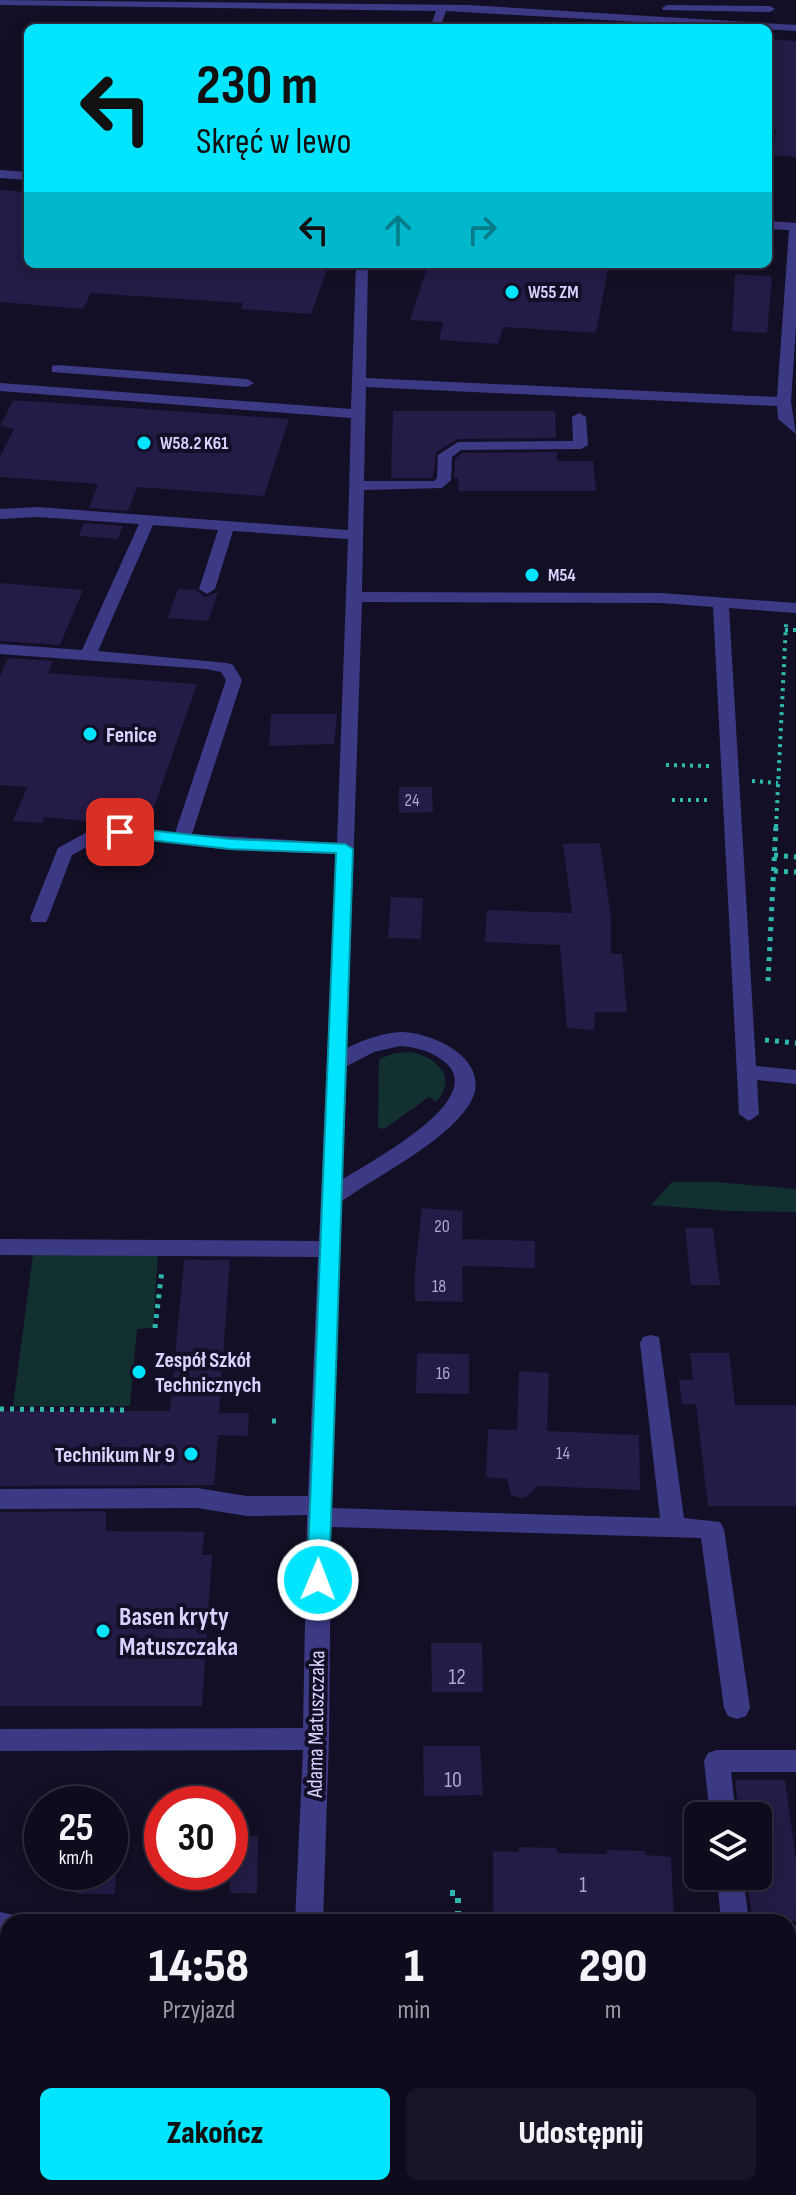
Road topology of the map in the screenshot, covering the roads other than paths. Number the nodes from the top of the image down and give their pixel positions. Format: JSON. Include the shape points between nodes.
{"nodes":[{"id":1,"x":0,"y":2,"type":"edge"},
{"id":2,"x":686,"y":4,"type":"edge"},
{"id":3,"x":513,"y":6,"type":"edge"},
{"id":4,"x":442,"y":8,"type":"junction"},
{"id":5,"x":770,"y":9,"type":"dead end"},
{"id":6,"x":605,"y":17,"type":"junction"},
{"id":7,"x":701,"y":22,"type":"junction"},
{"id":8,"x":436,"y":24,"type":"edge"},
{"id":9,"x":710,"y":24,"type":"edge"},
{"id":10,"x":772,"y":27,"type":"edge"},
{"id":11,"x":796,"y":28,"type":"edge"},
{"id":12,"x":0,"y":174,"type":"edge"},
{"id":13,"x":24,"y":176,"type":"edge"},
{"id":14,"x":772,"y":225,"type":"edge"},
{"id":15,"x":796,"y":227,"type":"edge"},
{"id":16,"x":795,"y":254,"type":"edge"},
{"id":17,"x":362,"y":268,"type":"edge"},
{"id":18,"x":57,"y":369,"type":"dead end"},
{"id":19,"x":87,"y":371,"type":"junction"},
{"id":20,"x":184,"y":378,"type":"junction"},
{"id":21,"x":358,"y":382,"type":"junction"},
{"id":22,"x":247,"y":383,"type":"dead end"},
{"id":23,"x":0,"y":387,"type":"edge"},
{"id":24,"x":76,"y":394,"type":"junction"},
{"id":25,"x":175,"y":401,"type":"junction"},
{"id":26,"x":784,"y":402,"type":"junction"},
{"id":27,"x":357,"y":414,"type":"junction"},
{"id":28,"x":579,"y":417,"type":"dead end"},
{"id":29,"x":796,"y":430,"type":"edge"},
{"id":30,"x":355,"y":486,"type":"junction"},
{"id":31,"x":0,"y":514,"type":"edge"},
{"id":32,"x":148,"y":520,"type":"junction"},
{"id":33,"x":227,"y":525,"type":"junction"},
{"id":34,"x":354,"y":535,"type":"junction"},
{"id":35,"x":207,"y":589,"type":"dead end"},
{"id":36,"x":354,"y":597,"type":"junction"},
{"id":37,"x":721,"y":602,"type":"junction"},
{"id":38,"x":791,"y":611,"type":"edge"},
{"id":39,"x":0,"y":649,"type":"edge"},
{"id":40,"x":88,"y":655,"type":"junction"},
{"id":41,"x":182,"y":839,"type":"junction"},
{"id":42,"x":345,"y":849,"type":"junction"},
{"id":43,"x":39,"y":918,"type":"dead end"},
{"id":44,"x":337,"y":1063,"type":"junction"},
{"id":45,"x":748,"y":1072,"type":"junction"},
{"id":46,"x":796,"y":1077,"type":"edge"},
{"id":47,"x":749,"y":1114,"type":"dead end"},
{"id":48,"x":332,"y":1197,"type":"junction"},
{"id":49,"x":0,"y":1247,"type":"edge"},
{"id":50,"x":330,"y":1249,"type":"junction"},
{"id":51,"x":651,"y":1343,"type":"dead end"},
{"id":52,"x":0,"y":1499,"type":"edge"},
{"id":53,"x":319,"y":1511,"type":"junction"},
{"id":54,"x":673,"y":1528,"type":"junction"},
{"id":55,"x":737,"y":1708,"type":"dead end"},
{"id":56,"x":316,"y":1739,"type":"junction"},
{"id":57,"x":0,"y":1740,"type":"edge"},
{"id":58,"x":796,"y":1761,"type":"edge"},
{"id":59,"x":721,"y":1802,"type":"edge"},
{"id":60,"x":732,"y":1890,"type":"edge"},
{"id":61,"x":309,"y":1914,"type":"edge"},
{"id":62,"x":734,"y":1914,"type":"edge"}],
"edges":[{"from":1,"to":4,"type":"street"},
{"from":2,"to":5,"type":"street"},
{"from":2,"to":6,"type":"street","via":[[625,8]]},
{"from":2,"to":7,"type":"street"},
{"from":3,"to":4,"type":"street"},
{"from":3,"to":6,"type":"street"},
{"from":4,"to":8,"type":"street"},
{"from":6,"to":7,"type":"street"},
{"from":7,"to":9,"type":"street"},
{"from":10,"to":11,"type":"street"},
{"from":12,"to":13,"type":"street"},
{"from":14,"to":15,"type":"street"},
{"from":15,"to":16,"type":"street"},
{"from":16,"to":26,"type":"street"},
{"from":17,"to":21,"type":"street","name":"Adama Matuszczaka"},
{"from":18,"to":19,"type":"street"},
{"from":19,"to":20,"type":"street"},
{"from":19,"to":24,"type":"street"},
{"from":20,"to":22,"type":"street"},
{"from":20,"to":25,"type":"street"},
{"from":21,"to":26,"type":"street"},
{"from":21,"to":27,"type":"street","name":"Adama Matuszczaka"},
{"from":23,"to":24,"type":"street"},
{"from":24,"to":25,"type":"street"},
{"from":25,"to":27,"type":"street"},
{"from":26,"to":29,"type":"street","via":[[785,419]]},
{"from":27,"to":30,"type":"street","name":"Adama Matuszczaka"},
{"from":28,"to":30,"type":"street","via":[[581,445],[466,445],[448,450],[444,480],[437,485]]},
{"from":30,"to":34,"type":"street","name":"Adama Matuszczaka"},
{"from":31,"to":32,"type":"street"},
{"from":32,"to":33,"type":"street"},
{"from":32,"to":40,"type":"street"},
{"from":33,"to":34,"type":"street"},
{"from":33,"to":35,"type":"street"},
{"from":34,"to":36,"type":"street","name":"Adama Matuszczaka"},
{"from":36,"to":37,"type":"street"},
{"from":36,"to":42,"type":"street","name":"Adama Matuszczaka"},
{"from":37,"to":38,"type":"street"},
{"from":37,"to":45,"type":"street"},
{"from":39,"to":40,"type":"street"},
{"from":40,"to":41,"type":"street","via":[[218,665],[233,674]]},
{"from":41,"to":42,"type":"street"},
{"from":41,"to":43,"type":"street","via":[[120,832],[72,845],[58,861]]},
{"from":42,"to":44,"type":"street","name":"Adama Matuszczaka"},
{"from":44,"to":48,"type":"street","name":"Adama Matuszczaka"},
{"from":44,"to":48,"type":"street","via":[[367,1046],[413,1040],[451,1055],[466,1086],[464,1097],[443,1119]]},
{"from":45,"to":46,"type":"street"},
{"from":45,"to":47,"type":"street"},
{"from":48,"to":50,"type":"street","name":"Adama Matuszczaka"},
{"from":49,"to":50,"type":"street"},
{"from":50,"to":53,"type":"street","name":"Adama Matuszczaka"},
{"from":51,"to":54,"type":"street"},
{"from":52,"to":53,"type":"street","via":[[197,1498]]},
{"from":53,"to":54,"type":"street"},
{"from":53,"to":56,"type":"street","name":"Adama Matuszczaka"},
{"from":54,"to":55,"type":"street","via":[[712,1529]]},
{"from":56,"to":57,"type":"street"},
{"from":56,"to":61,"type":"street","name":"Adama Matuszczaka"},
{"from":58,"to":59,"type":"street","via":[[717,1761]]},
{"from":60,"to":62,"type":"street"}]}
